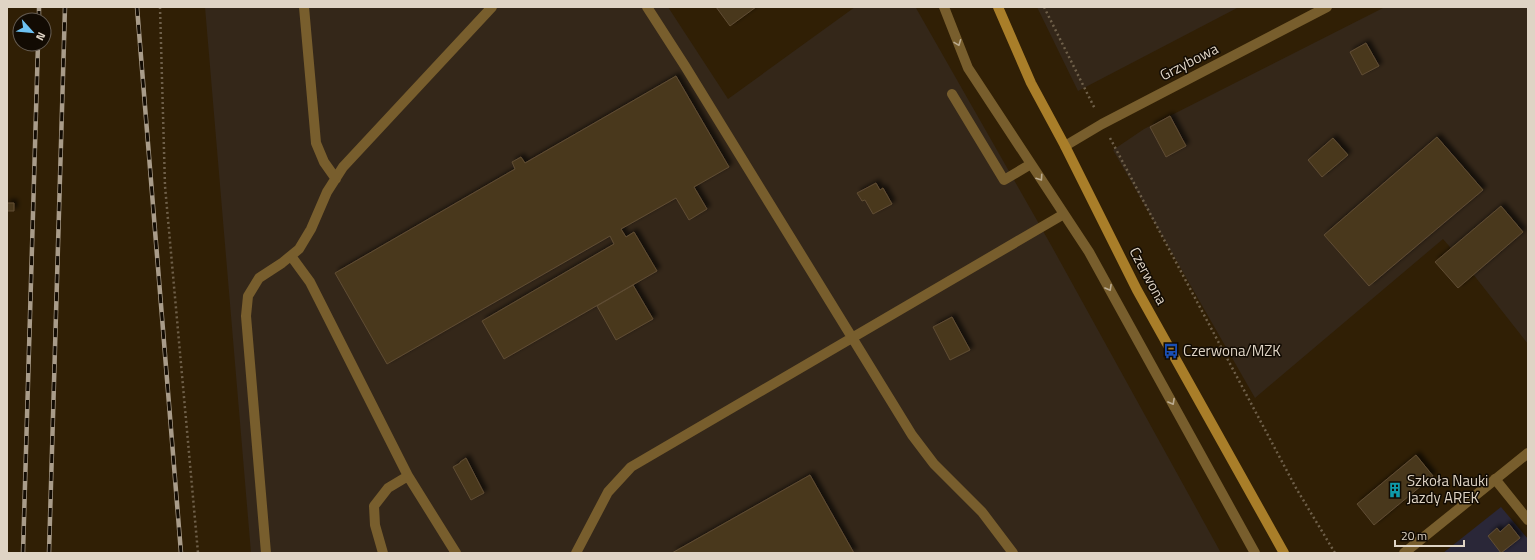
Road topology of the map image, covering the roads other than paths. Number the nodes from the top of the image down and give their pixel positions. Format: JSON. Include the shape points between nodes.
{"nodes":[{"id":1,"x":304,"y":7,"type":"edge"},
{"id":2,"x":492,"y":7,"type":"edge"},
{"id":3,"x":647,"y":7,"type":"edge"},
{"id":4,"x":944,"y":7,"type":"edge"},
{"id":5,"x":998,"y":7,"type":"edge"},
{"id":6,"x":1327,"y":7,"type":"edge"},
{"id":7,"x":952,"y":94,"type":"dead end"},
{"id":8,"x":1065,"y":146,"type":"junction"},
{"id":9,"x":1031,"y":164,"type":"junction"},
{"id":10,"x":336,"y":179,"type":"junction"},
{"id":11,"x":1064,"y":214,"type":"junction"},
{"id":12,"x":291,"y":256,"type":"junction"},
{"id":13,"x":852,"y":338,"type":"junction"},
{"id":14,"x":1528,"y":453,"type":"edge"},
{"id":15,"x":408,"y":476,"type":"junction"},
{"id":16,"x":1495,"y":479,"type":"junction"},
{"id":17,"x":1528,"y":520,"type":"edge"},
{"id":18,"x":266,"y":553,"type":"edge"},
{"id":19,"x":383,"y":553,"type":"edge"},
{"id":20,"x":456,"y":553,"type":"edge"},
{"id":21,"x":576,"y":553,"type":"edge"},
{"id":22,"x":1013,"y":553,"type":"edge"},
{"id":23,"x":1255,"y":553,"type":"edge"},
{"id":24,"x":1284,"y":553,"type":"edge"},
{"id":25,"x":1404,"y":553,"type":"edge"}],
"edges":[{"from":1,"to":10,"type":"street","via":[[316,143],[324,162]]},
{"from":2,"to":10,"type":"street","via":[[343,167]]},
{"from":3,"to":13,"type":"street"},
{"from":4,"to":9,"type":"street","one_way":true,"via":[[968,68]]},
{"from":5,"to":8,"type":"main road","name":"Czerwona","via":[[1031,83]]},
{"from":6,"to":8,"type":"street","name":"Grzybowa","via":[[1102,124]]},
{"from":7,"to":9,"type":"street","via":[[1004,180]]},
{"from":8,"to":24,"type":"main road","name":"Czerwona","via":[[1137,290]]},
{"from":9,"to":11,"type":"street","one_way":true},
{"from":10,"to":12,"type":"street","via":[[327,192],[311,229],[299,249]]},
{"from":11,"to":13,"type":"street"},
{"from":11,"to":23,"type":"street","one_way":true,"via":[[1089,252]]},
{"from":12,"to":15,"type":"street","via":[[310,282]]},
{"from":12,"to":18,"type":"street","via":[[259,278],[248,296],[246,316]]},
{"from":13,"to":21,"type":"street","via":[[631,467],[608,492]]},
{"from":13,"to":22,"type":"street","via":[[912,435],[934,464],[982,512]]},
{"from":14,"to":16,"type":"street"},
{"from":15,"to":19,"type":"street","via":[[388,488],[374,506],[375,525]]},
{"from":15,"to":20,"type":"street"},
{"from":16,"to":17,"type":"street"},
{"from":16,"to":25,"type":"street"}]}
